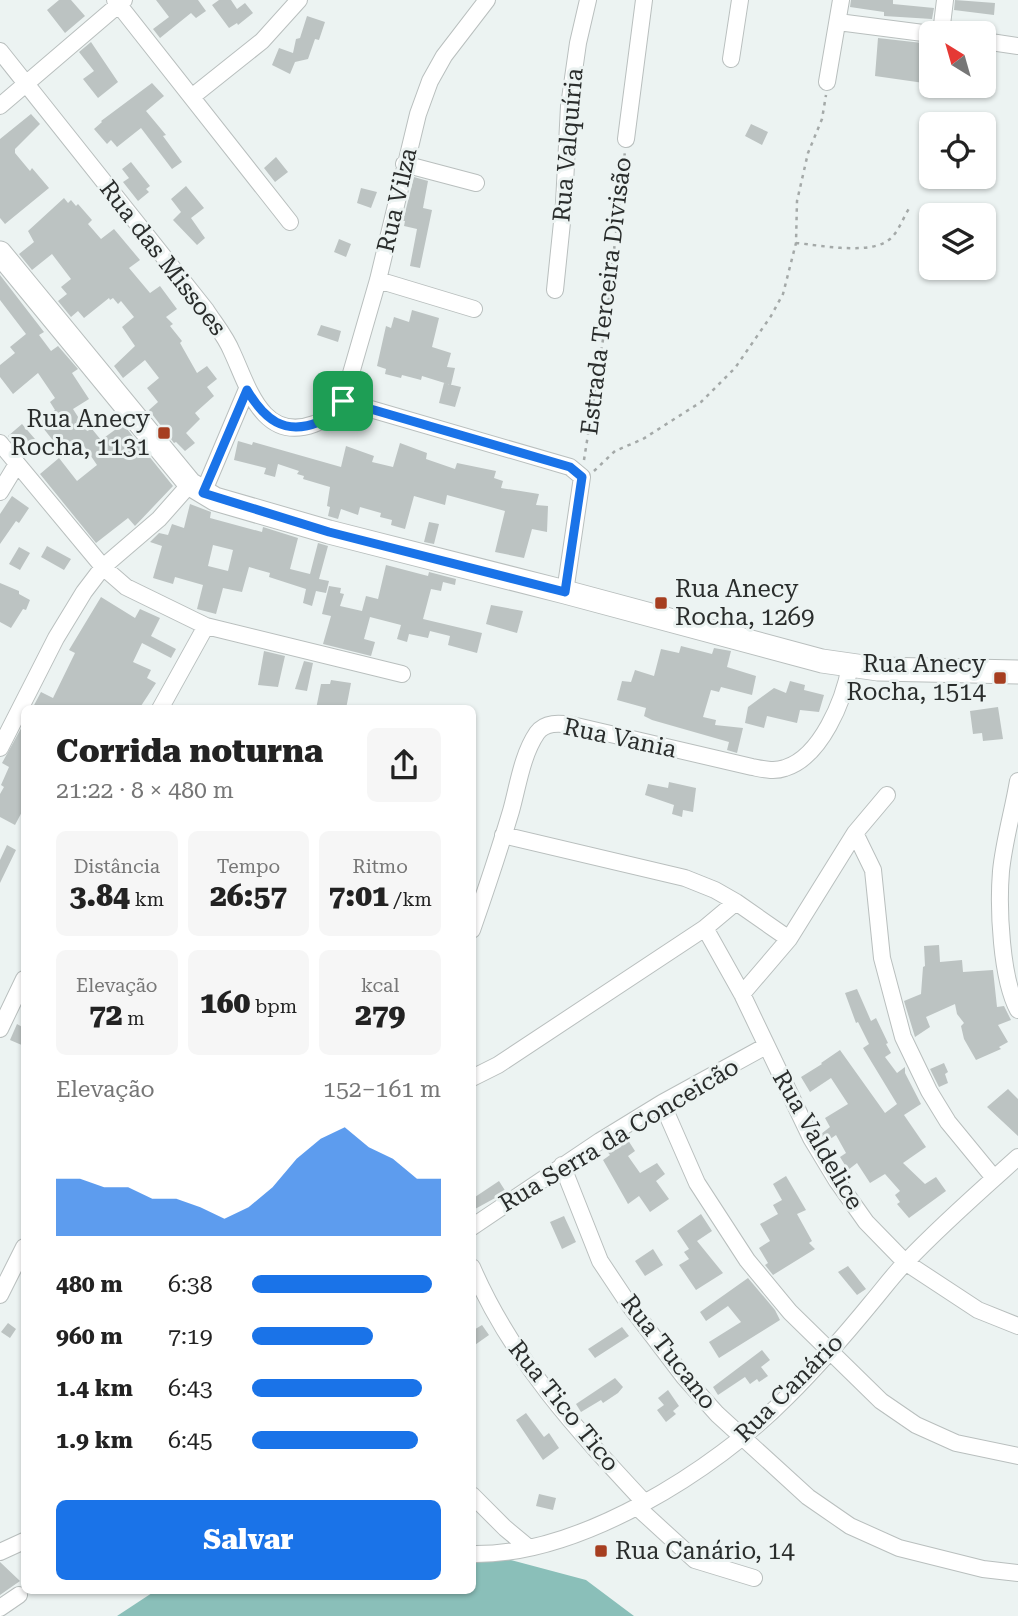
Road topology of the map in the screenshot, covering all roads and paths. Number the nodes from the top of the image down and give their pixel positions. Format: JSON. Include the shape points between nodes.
{"nodes":[{"id":1,"x":299,"y":0,"type":"edge"},
{"id":2,"x":487,"y":0,"type":"edge"},
{"id":3,"x":588,"y":0,"type":"edge"},
{"id":4,"x":644,"y":0,"type":"edge"},
{"id":5,"x":740,"y":0,"type":"edge"},
{"id":6,"x":841,"y":0,"type":"edge"},
{"id":7,"x":945,"y":0,"type":"edge"},
{"id":8,"x":119,"y":1,"type":"edge"},
{"id":9,"x":942,"y":21,"type":"edge"},
{"id":10,"x":838,"y":22,"type":"junction"},
{"id":11,"x":919,"y":32,"type":"edge"},
{"id":12,"x":996,"y":43,"type":"edge"},
{"id":13,"x":1018,"y":46,"type":"edge"},
{"id":14,"x":0,"y":51,"type":"edge"},
{"id":15,"x":731,"y":59,"type":"dead end"},
{"id":16,"x":827,"y":82,"type":"joint"},
{"id":17,"x":26,"y":84,"type":"junction"},
{"id":18,"x":193,"y":96,"type":"junction"},
{"id":19,"x":0,"y":106,"type":"edge"},
{"id":20,"x":626,"y":139,"type":"joint"},
{"id":21,"x":404,"y":164,"type":"junction"},
{"id":22,"x":476,"y":183,"type":"dead end"},
{"id":23,"x":910,"y":207,"type":"dead end"},
{"id":24,"x":290,"y":222,"type":"dead end"},
{"id":25,"x":796,"y":243,"type":"junction"},
{"id":26,"x":0,"y":253,"type":"edge"},
{"id":27,"x":378,"y":280,"type":"junction"},
{"id":28,"x":555,"y":290,"type":"dead end"},
{"id":29,"x":474,"y":309,"type":"dead end"},
{"id":30,"x":247,"y":390,"type":"junction"},
{"id":31,"x":338,"y":407,"type":"junction"},
{"id":32,"x":0,"y":443,"type":"edge"},
{"id":33,"x":17,"y":464,"type":"junction"},
{"id":34,"x":582,"y":477,"type":"junction"},
{"id":35,"x":196,"y":489,"type":"junction"},
{"id":36,"x":0,"y":492,"type":"edge"},
{"id":37,"x":103,"y":567,"type":"junction"},
{"id":38,"x":565,"y":592,"type":"junction"},
{"id":39,"x":206,"y":626,"type":"junction"},
{"id":40,"x":850,"y":666,"type":"junction"},
{"id":41,"x":1018,"y":673,"type":"edge"},
{"id":42,"x":402,"y":674,"type":"dead end"},
{"id":43,"x":22,"y":705,"type":"edge"},
{"id":44,"x":162,"y":705,"type":"edge"},
{"id":45,"x":21,"y":708,"type":"edge"},
{"id":46,"x":0,"y":748,"type":"edge"},
{"id":47,"x":1018,"y":781,"type":"edge"},
{"id":48,"x":887,"y":795,"type":"dead end"},
{"id":49,"x":855,"y":833,"type":"junction"},
{"id":50,"x":503,"y":835,"type":"junction"},
{"id":51,"x":736,"y":902,"type":"junction"},
{"id":52,"x":476,"y":918,"type":"edge"},
{"id":53,"x":705,"y":928,"type":"junction"},
{"id":54,"x":789,"y":939,"type":"junction"},
{"id":55,"x":21,"y":985,"type":"edge"},
{"id":56,"x":741,"y":994,"type":"junction"},
{"id":57,"x":1018,"y":1010,"type":"edge"},
{"id":58,"x":0,"y":1029,"type":"edge"},
{"id":59,"x":766,"y":1046,"type":"junction"},
{"id":60,"x":476,"y":1075,"type":"edge"},
{"id":61,"x":662,"y":1103,"type":"junction"},
{"id":62,"x":1018,"y":1157,"type":"edge"},
{"id":63,"x":562,"y":1165,"type":"junction"},
{"id":64,"x":994,"y":1178,"type":"junction"},
{"id":65,"x":476,"y":1224,"type":"edge"},
{"id":66,"x":21,"y":1253,"type":"edge"},
{"id":67,"x":905,"y":1262,"type":"junction"},
{"id":68,"x":476,"y":1276,"type":"edge"},
{"id":69,"x":0,"y":1295,"type":"edge"},
{"id":70,"x":1016,"y":1321,"type":"edge"},
{"id":71,"x":830,"y":1351,"type":"junction"},
{"id":72,"x":744,"y":1436,"type":"junction"},
{"id":73,"x":1018,"y":1456,"type":"edge"},
{"id":74,"x":476,"y":1499,"type":"edge"},
{"id":75,"x":641,"y":1505,"type":"junction"},
{"id":76,"x":21,"y":1542,"type":"edge"},
{"id":77,"x":528,"y":1548,"type":"junction"},
{"id":78,"x":0,"y":1552,"type":"edge"},
{"id":79,"x":476,"y":1554,"type":"edge"},
{"id":80,"x":1018,"y":1573,"type":"edge"},
{"id":81,"x":754,"y":1578,"type":"dead end"},
{"id":82,"x":19,"y":1594,"type":"dead end"},
{"id":83,"x":0,"y":1608,"type":"edge"}],
"edges":[{"from":1,"to":18,"type":"street","via":[[262,41]]},
{"from":2,"to":21,"type":"street","name":"Rua Vilza","via":[[430,81]]},
{"from":3,"to":28,"type":"street","name":"Rua Valquíria","via":[[569,106]]},
{"from":4,"to":20,"type":"street","name":"Estrada Terceira Divisão"},
{"from":5,"to":15,"type":"street"},
{"from":6,"to":10,"type":"street"},
{"from":7,"to":9,"type":"street"},
{"from":8,"to":17,"type":"street"},
{"from":8,"to":18,"type":"street"},
{"from":10,"to":11,"type":"street"},
{"from":10,"to":16,"type":"street"},
{"from":12,"to":13,"type":"street"},
{"from":14,"to":17,"type":"street","name":"Rua das Missoes"},
{"from":16,"to":25,"type":"path","via":[[822,119],[797,201]]},
{"from":17,"to":19,"type":"street"},
{"from":17,"to":30,"type":"street","name":"Rua das Missoes","via":[[206,310],[232,351]]},
{"from":18,"to":24,"type":"street"},
{"from":20,"to":34,"type":"path","name":"Estrada Terceira Divisão","via":[[607,314]]},
{"from":21,"to":22,"type":"street"},
{"from":21,"to":27,"type":"street","name":"Rua Vilza"},
{"from":23,"to":25,"type":"path","via":[[892,237],[882,244],[859,248]]},
{"from":25,"to":34,"type":"path","via":[[783,294],[735,368],[701,402],[615,451]]},
{"from":26,"to":35,"type":"street"},
{"from":27,"to":29,"type":"street"},
{"from":27,"to":31,"type":"street","name":"Rua Vilza"},
{"from":30,"to":31,"type":"street","name":"Rua das Missoes","via":[[263,411],[288,428],[311,425]]},
{"from":30,"to":35,"type":"street"},
{"from":31,"to":34,"type":"street","via":[[570,467]]},
{"from":32,"to":33,"type":"street"},
{"from":33,"to":36,"type":"street"},
{"from":33,"to":37,"type":"street"},
{"from":34,"to":38,"type":"street"},
{"from":35,"to":37,"type":"street"},
{"from":35,"to":38,"type":"street","via":[[329,532]]},
{"from":37,"to":39,"type":"street","via":[[126,587]]},
{"from":37,"to":43,"type":"street","via":[[72,610]]},
{"from":38,"to":40,"type":"street"},
{"from":39,"to":42,"type":"street"},
{"from":39,"to":44,"type":"street"},
{"from":40,"to":41,"type":"street"},
{"from":40,"to":50,"type":"street","name":"Rua Vania","via":[[846,691],[831,723],[806,755],[784,769],[752,767],[572,725],[546,726],[538,732],[525,761]]},
{"from":45,"to":46,"type":"street"},
{"from":47,"to":57,"type":"street","via":[[1001,871],[1005,965]]},
{"from":48,"to":49,"type":"street"},
{"from":49,"to":54,"type":"street"},
{"from":49,"to":64,"type":"street","via":[[873,870],[882,958],[903,1037],[948,1122]]},
{"from":50,"to":51,"type":"street","via":[[685,878]]},
{"from":50,"to":52,"type":"street","name":"Rua Vania"},
{"from":51,"to":53,"type":"street"},
{"from":51,"to":54,"type":"street"},
{"from":53,"to":56,"type":"street","name":"Rua Valdelice"},
{"from":53,"to":60,"type":"street"},
{"from":54,"to":56,"type":"street"},
{"from":55,"to":58,"type":"street"},
{"from":56,"to":59,"type":"street","name":"Rua Valdelice"},
{"from":59,"to":61,"type":"street","name":"Rua Serra da Conceicão"},
{"from":59,"to":67,"type":"street","name":"Rua Valdelice","via":[[837,1181],[866,1222]]},
{"from":61,"to":63,"type":"street","name":"Rua Serra da Conceicão"},
{"from":61,"to":71,"type":"street","via":[[696,1183],[721,1223],[790,1311]]},
{"from":62,"to":64,"type":"street","name":"Rua Canário"},
{"from":63,"to":65,"type":"street","name":"Rua Serra da Conceicão"},
{"from":63,"to":72,"type":"street","name":"Rua Tucano","via":[[600,1261],[630,1306],[684,1377]]},
{"from":64,"to":67,"type":"street","name":"Rua Canário"},
{"from":66,"to":69,"type":"street"},
{"from":67,"to":70,"type":"street","name":"Rua Valdelice","via":[[978,1310]]},
{"from":67,"to":71,"type":"street","name":"Rua Canário"},
{"from":68,"to":75,"type":"street","name":"Rua Tico Tico","via":[[525,1363]]},
{"from":71,"to":72,"type":"street","name":"Rua Canário"},
{"from":71,"to":73,"type":"street","via":[[881,1401],[916,1425],[956,1443]]},
{"from":72,"to":75,"type":"street","name":"Rua Canário"},
{"from":72,"to":80,"type":"street","name":"Rua Tucano","via":[[808,1497],[850,1526],[899,1548]]},
{"from":74,"to":77,"type":"street"},
{"from":75,"to":77,"type":"street","name":"Rua Canário","via":[[589,1529]]},
{"from":75,"to":81,"type":"street","name":"Rua Tico Tico","via":[[695,1560]]},
{"from":76,"to":78,"type":"street"},
{"from":77,"to":79,"type":"street","name":"Rua Canário"},
{"from":82,"to":83,"type":"street"}]}
